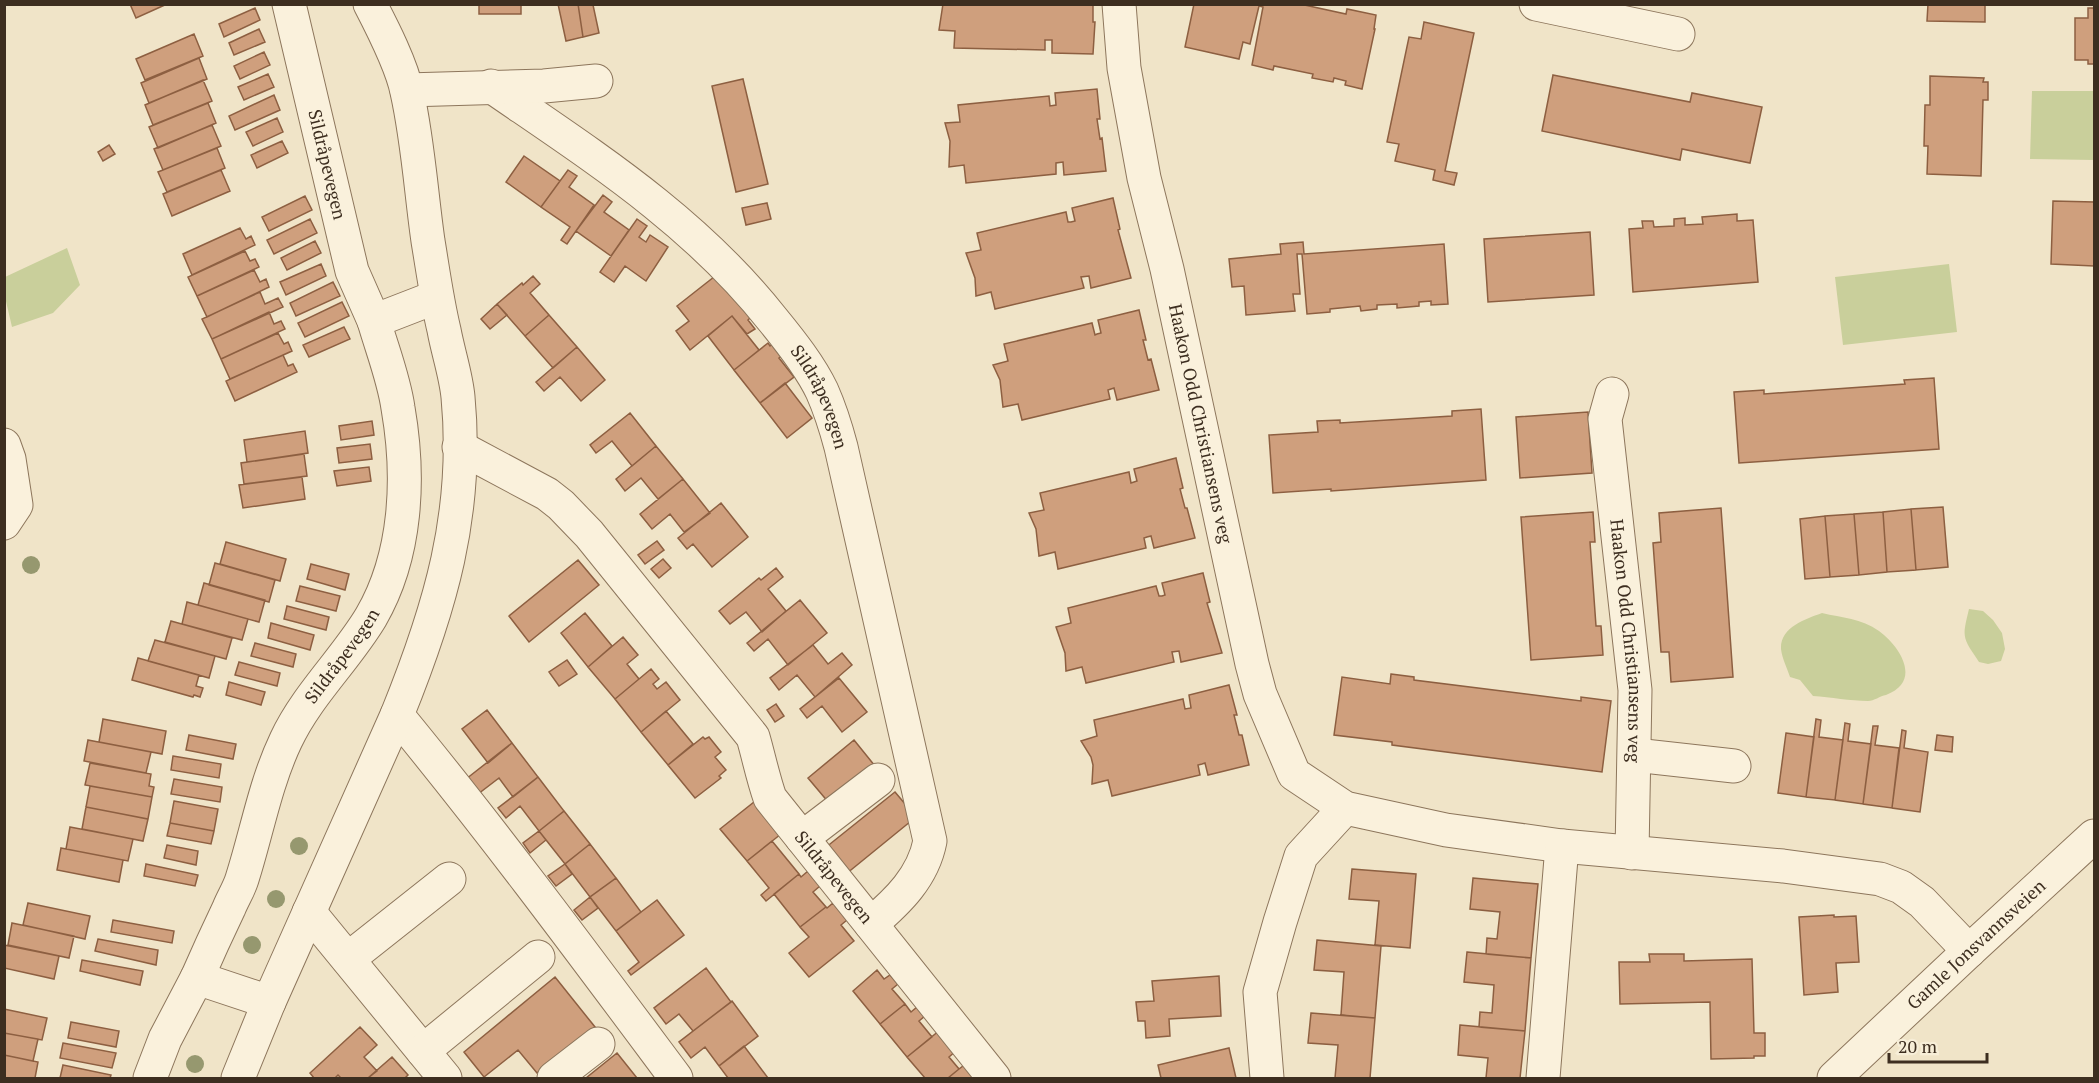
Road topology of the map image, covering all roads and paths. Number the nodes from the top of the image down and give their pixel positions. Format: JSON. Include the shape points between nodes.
{"nodes":[{"id":1,"x":289,"y":4,"type":"edge"},
{"id":2,"x":370,"y":4,"type":"edge"},
{"id":3,"x":1119,"y":4,"type":"edge"},
{"id":4,"x":1536,"y":4,"type":"edge"},
{"id":5,"x":1678,"y":34,"type":"dead end"},
{"id":6,"x":596,"y":81,"type":"dead end"},
{"id":7,"x":491,"y":86,"type":"junction"},
{"id":8,"x":407,"y":90,"type":"junction"},
{"id":9,"x":436,"y":297,"type":"junction"},
{"id":10,"x":374,"y":321,"type":"junction"},
{"id":11,"x":1612,"y":394,"type":"dead end"},
{"id":12,"x":4,"y":446,"type":"edge"},
{"id":13,"x":459,"y":447,"type":"junction"},
{"id":14,"x":4,"y":523,"type":"edge"},
{"id":15,"x":397,"y":715,"type":"junction"},
{"id":16,"x":1635,"y":755,"type":"junction"},
{"id":17,"x":1734,"y":766,"type":"dead end"},
{"id":18,"x":878,"y":780,"type":"dead end"},
{"id":19,"x":1345,"y":808,"type":"junction"},
{"id":20,"x":2094,"y":836,"type":"edge"},
{"id":21,"x":802,"y":838,"type":"junction"},
{"id":22,"x":1562,"y":846,"type":"junction"},
{"id":23,"x":1632,"y":853,"type":"junction"},
{"id":24,"x":449,"y":879,"type":"dead end"},
{"id":25,"x":309,"y":912,"type":"junction"},
{"id":26,"x":871,"y":924,"type":"junction"},
{"id":27,"x":1969,"y":951,"type":"junction"},
{"id":28,"x":538,"y":957,"type":"dead end"},
{"id":29,"x":348,"y":960,"type":"junction"},
{"id":30,"x":196,"y":978,"type":"junction"},
{"id":31,"x":269,"y":1002,"type":"junction"},
{"id":32,"x":598,"y":1044,"type":"dead end"},
{"id":33,"x":423,"y":1051,"type":"junction"},
{"id":34,"x":150,"y":1078,"type":"edge"},
{"id":35,"x":238,"y":1078,"type":"edge"},
{"id":36,"x":445,"y":1078,"type":"edge"},
{"id":37,"x":554,"y":1078,"type":"edge"},
{"id":38,"x":676,"y":1078,"type":"edge"},
{"id":39,"x":994,"y":1078,"type":"edge"},
{"id":40,"x":1267,"y":1078,"type":"edge"},
{"id":41,"x":1543,"y":1078,"type":"edge"},
{"id":42,"x":1834,"y":1078,"type":"edge"}],
"edges":[{"from":1,"to":10,"type":"street","name":"Sildråpevegen","via":[[347,254]]},
{"from":2,"to":8,"type":"street"},
{"from":3,"to":19,"type":"street","name":"Haakon Odd Christiansens veg","via":[[1124,68],[1144,177],[1254,674],[1294,774]]},
{"from":4,"to":5,"type":"street"},
{"from":6,"to":7,"type":"street"},
{"from":7,"to":8,"type":"street"},
{"from":7,"to":26,"type":"street","name":"Sildråpevegen","via":[[672,216],[755,297],[821,390],[841,447],[930,841],[920,871],[890,908]]},
{"from":8,"to":9,"type":"street"},
{"from":9,"to":10,"type":"street"},
{"from":9,"to":13,"type":"street","via":[[458,396]]},
{"from":10,"to":30,"type":"street","name":"Sildråpevegen","via":[[398,406],[405,459],[399,539],[372,615],[286,738],[270,776],[241,881]]},
{"from":11,"to":16,"type":"street","name":"Haakon Odd Christiansens veg","via":[[1605,419],[1635,690]]},
{"from":12,"to":14,"type":"street","via":[[16,505]]},
{"from":13,"to":15,"type":"street","via":[[453,543],[432,624]]},
{"from":13,"to":21,"type":"street","name":"Sildråpevegen","via":[[547,494],[589,534],[753,737],[770,798]]},
{"from":15,"to":25,"type":"street"},
{"from":15,"to":38,"type":"street"},
{"from":16,"to":17,"type":"street"},
{"from":16,"to":23,"type":"street","name":"Haakon Odd Christiansens veg"},
{"from":18,"to":21,"type":"street"},
{"from":19,"to":22,"type":"street","name":"Haakon Odd Christiansens veg","via":[[1446,830]]},
{"from":19,"to":40,"type":"street","via":[[1301,856],[1280,922],[1260,992]]},
{"from":20,"to":27,"type":"street","name":"Gamle Jonsvannsveien"},
{"from":21,"to":26,"type":"street","name":"Sildråpevegen"},
{"from":22,"to":23,"type":"street","name":"Haakon Odd Christiansens veg"},
{"from":22,"to":41,"type":"street"},
{"from":23,"to":27,"type":"street","name":"Haakon Odd Christiansens veg","via":[[1881,879],[1922,902]]},
{"from":24,"to":29,"type":"street"},
{"from":25,"to":29,"type":"street"},
{"from":25,"to":31,"type":"street"},
{"from":26,"to":39,"type":"street","name":"Sildråpevegen"},
{"from":27,"to":42,"type":"street","name":"Gamle Jonsvannsveien"},
{"from":28,"to":33,"type":"street"},
{"from":29,"to":33,"type":"street"},
{"from":30,"to":31,"type":"street"},
{"from":30,"to":34,"type":"street","name":"Sildråpevegen"},
{"from":31,"to":35,"type":"street"},
{"from":32,"to":37,"type":"street"},
{"from":33,"to":36,"type":"street"}]}
